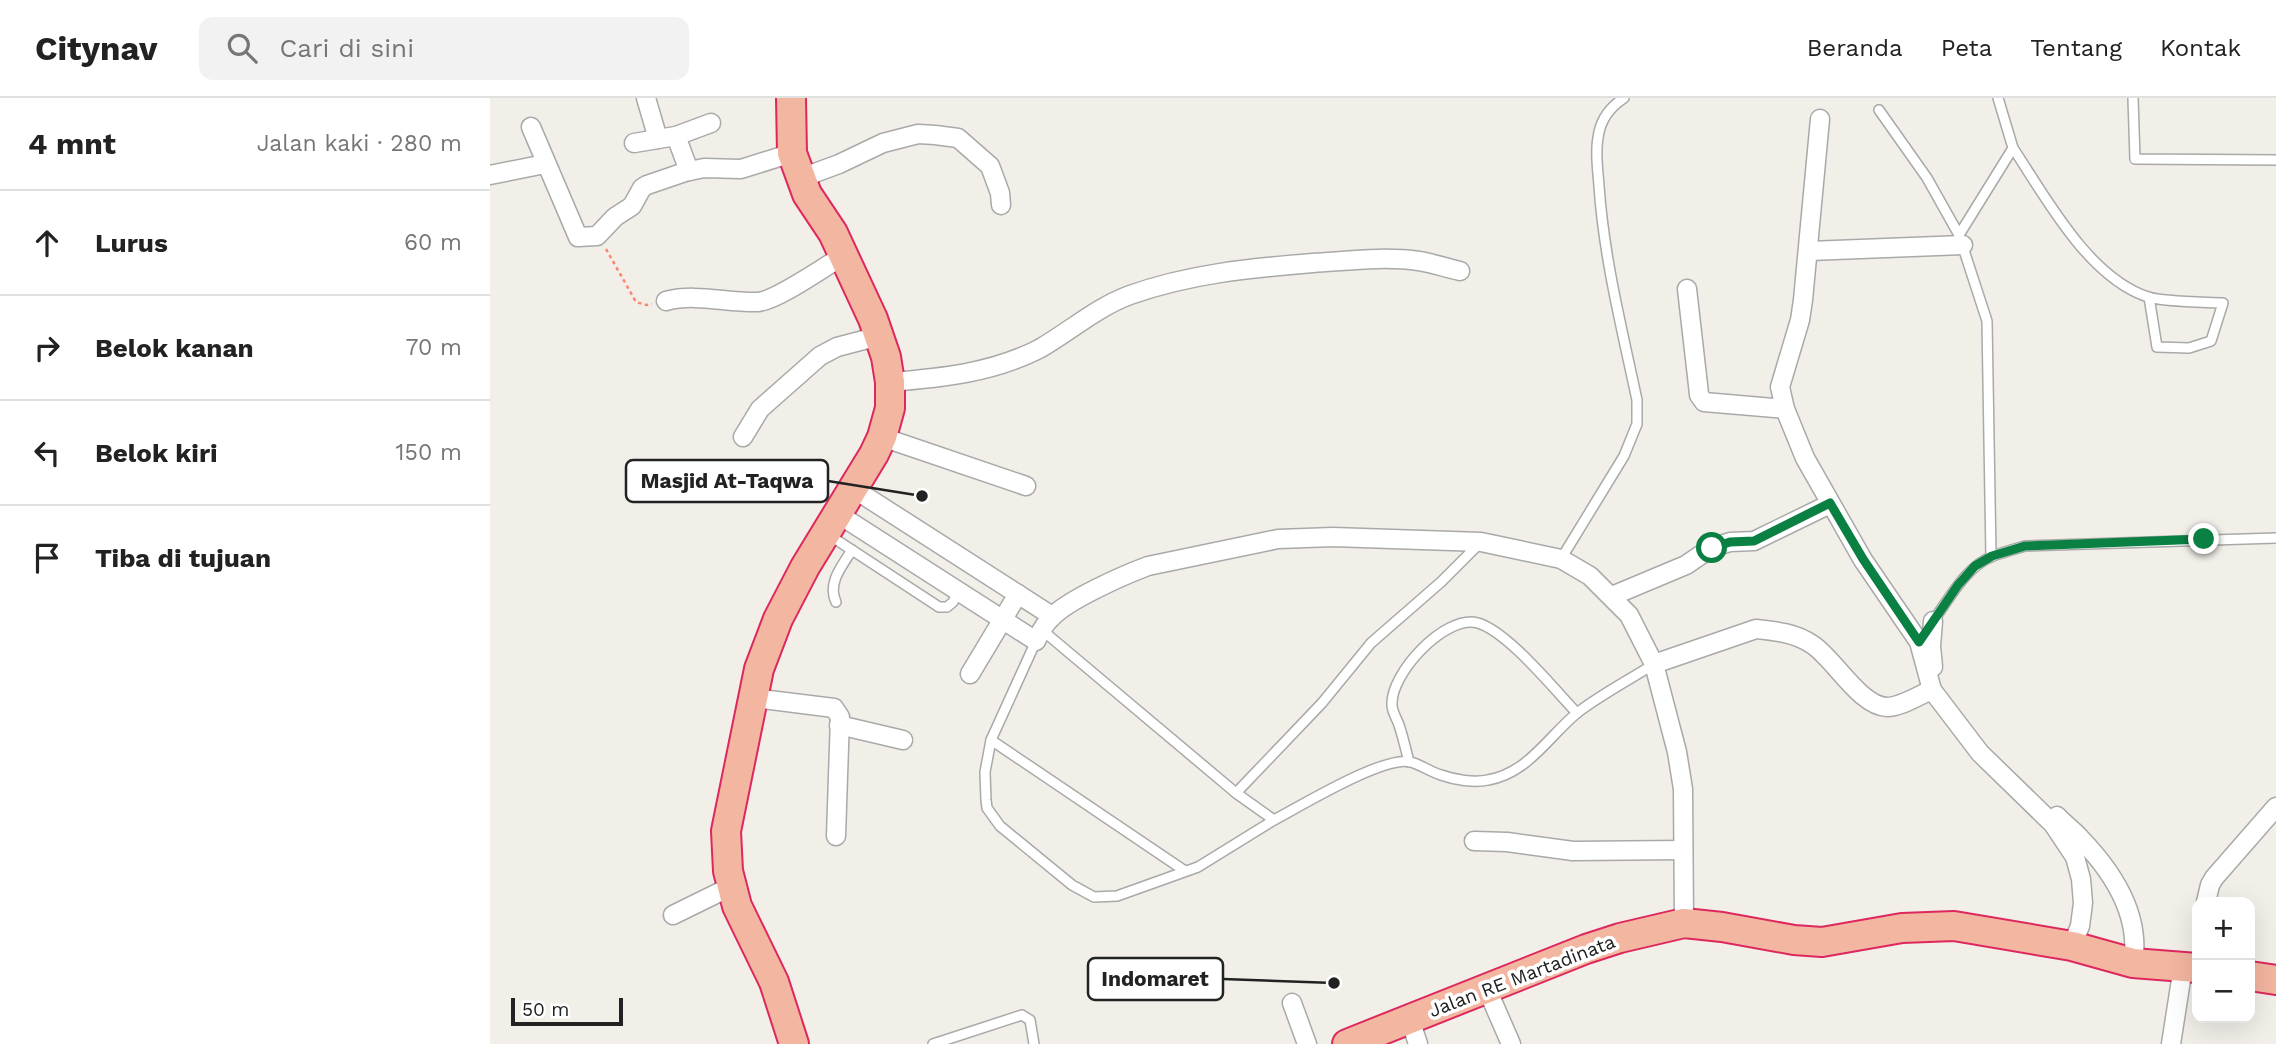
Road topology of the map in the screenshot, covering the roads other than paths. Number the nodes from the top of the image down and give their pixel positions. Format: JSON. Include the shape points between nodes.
{"nodes":[{"id":1,"x":646,"y":98,"type":"edge"},
{"id":2,"x":791,"y":98,"type":"edge"},
{"id":3,"x":1624,"y":98,"type":"edge"},
{"id":4,"x":1998,"y":98,"type":"edge"},
{"id":5,"x":2133,"y":98,"type":"edge"},
{"id":6,"x":1879,"y":110,"type":"dead end"},
{"id":7,"x":1820,"y":119,"type":"dead end"},
{"id":8,"x":712,"y":122,"type":"dead end"},
{"id":9,"x":531,"y":127,"type":"dead end"},
{"id":10,"x":677,"y":136,"type":"junction"},
{"id":11,"x":657,"y":139,"type":"junction"},
{"id":12,"x":634,"y":143,"type":"dead end"},
{"id":13,"x":2013,"y":148,"type":"junction"},
{"id":14,"x":2276,"y":160,"type":"edge"},
{"id":15,"x":545,"y":164,"type":"junction"},
{"id":16,"x":796,"y":165,"type":"junction"},
{"id":17,"x":689,"y":171,"type":"junction"},
{"id":18,"x":490,"y":175,"type":"edge"},
{"id":19,"x":1001,"y":205,"type":"dead end"},
{"id":20,"x":1961,"y":240,"type":"junction"},
{"id":21,"x":1809,"y":251,"type":"junction"},
{"id":22,"x":844,"y":256,"type":"junction"},
{"id":23,"x":1460,"y":271,"type":"dead end"},
{"id":24,"x":1687,"y":289,"type":"dead end"},
{"id":25,"x":2149,"y":297,"type":"junction"},
{"id":26,"x":666,"y":300,"type":"road end"},
{"id":27,"x":879,"y":336,"type":"junction"},
{"id":28,"x":890,"y":382,"type":"junction"},
{"id":29,"x":1785,"y":409,"type":"junction"},
{"id":30,"x":882,"y":437,"type":"junction"},
{"id":31,"x":743,"y":438,"type":"dead end"},
{"id":32,"x":1026,"y":486,"type":"dead end"},
{"id":33,"x":853,"y":489,"type":"junction"},
{"id":34,"x":1830,"y":503,"type":"junction"},
{"id":35,"x":832,"y":524,"type":"junction"},
{"id":36,"x":2276,"y":538,"type":"edge"},
{"id":37,"x":1481,"y":542,"type":"junction"},
{"id":38,"x":852,"y":550,"type":"junction"},
{"id":39,"x":1992,"y":556,"type":"junction"},
{"id":40,"x":1561,"y":559,"type":"junction"},
{"id":41,"x":958,"y":592,"type":"junction"},
{"id":42,"x":1018,"y":594,"type":"junction"},
{"id":43,"x":1612,"y":596,"type":"junction"},
{"id":44,"x":836,"y":602,"type":"dead end"},
{"id":45,"x":1002,"y":619,"type":"junction"},
{"id":46,"x":1933,"y":621,"type":"joint"},
{"id":47,"x":1043,"y":629,"type":"junction"},
{"id":48,"x":1925,"y":644,"type":"junction"},
{"id":49,"x":1654,"y":664,"type":"junction"},
{"id":50,"x":970,"y":674,"type":"dead end"},
{"id":51,"x":1932,"y":690,"type":"junction"},
{"id":52,"x":754,"y":698,"type":"junction"},
{"id":53,"x":1577,"y":713,"type":"junction"},
{"id":54,"x":839,"y":725,"type":"junction"},
{"id":55,"x":903,"y":740,"type":"dead end"},
{"id":56,"x":991,"y":740,"type":"junction"},
{"id":57,"x":1984,"y":751,"type":"junction"},
{"id":58,"x":1409,"y":762,"type":"junction"},
{"id":59,"x":1236,"y":793,"type":"junction"},
{"id":60,"x":2276,"y":807,"type":"edge"},
{"id":61,"x":1274,"y":820,"type":"junction"},
{"id":62,"x":836,"y":836,"type":"dead end"},
{"id":63,"x":1475,"y":841,"type":"dead end"},
{"id":64,"x":2074,"y":842,"type":"junction"},
{"id":65,"x":1683,"y":850,"type":"junction"},
{"id":66,"x":1185,"y":871,"type":"junction"},
{"id":67,"x":732,"y":886,"type":"junction"},
{"id":68,"x":2207,"y":897,"type":"edge"},
{"id":69,"x":673,"y":915,"type":"dead end"},
{"id":70,"x":1684,"y":923,"type":"junction"},
{"id":71,"x":2072,"y":946,"type":"junction"},
{"id":72,"x":2133,"y":963,"type":"junction"},
{"id":73,"x":2190,"y":967,"type":"edge"},
{"id":74,"x":2255,"y":977,"type":"edge"},
{"id":75,"x":2276,"y":980,"type":"edge"},
{"id":76,"x":1487,"y":989,"type":"junction"},
{"id":77,"x":1292,"y":1003,"type":"dead end"},
{"id":78,"x":1414,"y":1032,"type":"edge"},
{"id":79,"x":962,"y":1039,"type":"edge"},
{"id":80,"x":794,"y":1044,"type":"edge"},
{"id":81,"x":933,"y":1044,"type":"edge"},
{"id":82,"x":1034,"y":1044,"type":"edge"},
{"id":83,"x":1307,"y":1044,"type":"edge"},
{"id":84,"x":1348,"y":1044,"type":"edge"},
{"id":85,"x":1511,"y":1044,"type":"edge"},
{"id":86,"x":2171,"y":1044,"type":"edge"}],
"edges":[{"from":1,"to":11,"type":"street"},
{"from":2,"to":16,"type":"highway"},
{"from":3,"to":40,"type":"lane","via":[[1602,122],[1597,138],[1598,171],[1602,224],[1637,400],[1637,424],[1624,456]]},
{"from":4,"to":13,"type":"lane"},
{"from":5,"to":14,"type":"lane","via":[[2135,159]]},
{"from":6,"to":20,"type":"lane","via":[[1927,178]]},
{"from":7,"to":21,"type":"street"},
{"from":8,"to":10,"type":"street"},
{"from":9,"to":15,"type":"street"},
{"from":10,"to":11,"type":"street"},
{"from":10,"to":17,"type":"street"},
{"from":11,"to":12,"type":"street"},
{"from":13,"to":20,"type":"lane"},
{"from":13,"to":25,"type":"lane","via":[[2076,239],[2109,275]]},
{"from":15,"to":17,"type":"street","via":[[578,236],[597,236],[632,206],[642,188]]},
{"from":15,"to":18,"type":"street"},
{"from":16,"to":17,"type":"street"},
{"from":16,"to":19,"type":"street","via":[[839,163],[883,143],[918,134],[958,138],[990,166]]},
{"from":16,"to":22,"type":"highway","via":[[807,194]]},
{"from":20,"to":21,"type":"street"},
{"from":20,"to":39,"type":"lane","via":[[1987,321]]},
{"from":21,"to":29,"type":"street","via":[[1800,320],[1780,387]]},
{"from":22,"to":26,"type":"street","via":[[760,302],[692,297]]},
{"from":22,"to":27,"type":"highway"},
{"from":23,"to":28,"type":"street","via":[[1417,261],[1362,259],[1189,277],[1128,296],[1012,362],[986,370]]},
{"from":24,"to":29,"type":"street","via":[[1699,395],[1704,402]]},
{"from":25,"to":25,"type":"lane","via":[[2157,347],[2189,348],[2211,341],[2224,303]]},
{"from":27,"to":28,"type":"highway"},
{"from":27,"to":31,"type":"street","via":[[820,356],[760,409]]},
{"from":28,"to":30,"type":"highway","via":[[890,408]]},
{"from":29,"to":34,"type":"street"},
{"from":30,"to":32,"type":"street"},
{"from":30,"to":33,"type":"highway"},
{"from":33,"to":35,"type":"highway"},
{"from":33,"to":42,"type":"street"},
{"from":34,"to":43,"type":"street","via":[[1754,541],[1712,548],[1686,565]]},
{"from":34,"to":48,"type":"street","via":[[1863,559]]},
{"from":35,"to":38,"type":"lane"},
{"from":35,"to":41,"type":"street"},
{"from":35,"to":52,"type":"highway","via":[[778,619]]},
{"from":36,"to":39,"type":"lane","via":[[2025,546]]},
{"from":37,"to":40,"type":"street"},
{"from":37,"to":47,"type":"street","via":[[1278,539],[1148,566],[1102,587]]},
{"from":37,"to":59,"type":"lane","via":[[1371,643],[1322,703]]},
{"from":38,"to":41,"type":"lane","via":[[939,607],[947,607]]},
{"from":38,"to":44,"type":"lane","via":[[831,591]]},
{"from":39,"to":46,"type":"lane","via":[[1975,566]]},
{"from":40,"to":43,"type":"street"},
{"from":41,"to":45,"type":"street"},
{"from":42,"to":45,"type":"street"},
{"from":42,"to":47,"type":"street"},
{"from":43,"to":49,"type":"street","via":[[1629,615]]},
{"from":45,"to":47,"type":"street"},
{"from":45,"to":50,"type":"street"},
{"from":46,"to":48,"type":"street"},
{"from":47,"to":56,"type":"lane"},
{"from":47,"to":59,"type":"lane"},
{"from":48,"to":51,"type":"street"},
{"from":48,"to":57,"type":"street","via":[[1945,694]]},
{"from":49,"to":51,"type":"street","via":[[1756,629],[1770,630],[1813,645],[1867,700],[1880,705],[1893,706]]},
{"from":49,"to":53,"type":"lane"},
{"from":49,"to":65,"type":"street","via":[[1683,789]]},
{"from":51,"to":57,"type":"street"},
{"from":52,"to":54,"type":"street","via":[[834,708]]},
{"from":52,"to":67,"type":"highway","via":[[726,831]]},
{"from":53,"to":58,"type":"lane","via":[[1530,761],[1489,780],[1442,776]]},
{"from":53,"to":58,"type":"lane","via":[[1499,633],[1476,622],[1454,627],[1423,648],[1393,688],[1391,708]]},
{"from":54,"to":55,"type":"street"},
{"from":54,"to":62,"type":"street"},
{"from":56,"to":66,"type":"lane"},
{"from":56,"to":66,"type":"lane","via":[[985,772],[987,808],[1000,826],[1085,893],[1117,896]]},
{"from":57,"to":64,"type":"street"},
{"from":58,"to":61,"type":"lane","via":[[1370,771]]},
{"from":59,"to":61,"type":"lane"},
{"from":60,"to":68,"type":"street","via":[[2214,878]]},
{"from":61,"to":66,"type":"lane"},
{"from":63,"to":65,"type":"street","via":[[1573,851]]},
{"from":64,"to":71,"type":"street","via":[[2082,903]]},
{"from":64,"to":72,"type":"street","via":[[2118,886],[2135,931]]},
{"from":65,"to":70,"type":"street"},
{"from":67,"to":69,"type":"street"},
{"from":67,"to":80,"type":"highway","via":[[774,982]]},
{"from":70,"to":71,"type":"highway","name":"Jalan RE Martadinata","via":[[1822,942],[1902,928],[1954,926]]},
{"from":70,"to":76,"type":"highway","name":"Jalan RE Martadinata","via":[[1587,949]]},
{"from":71,"to":72,"type":"highway","name":"Jalan RE Martadinata"},
{"from":72,"to":73,"type":"highway","name":"Jalan RE Martadinata"},
{"from":73,"to":86,"type":"street"},
{"from":74,"to":75,"type":"highway"},
{"from":76,"to":78,"type":"highway","name":"Jalan RE Martadinata"},
{"from":76,"to":85,"type":"street"},
{"from":77,"to":83,"type":"street"},
{"from":78,"to":84,"type":"highway","name":"Jalan RE Martadinata"},
{"from":79,"to":81,"type":"lane"},
{"from":79,"to":82,"type":"lane","via":[[1022,1015],[1030,1020]]}]}
